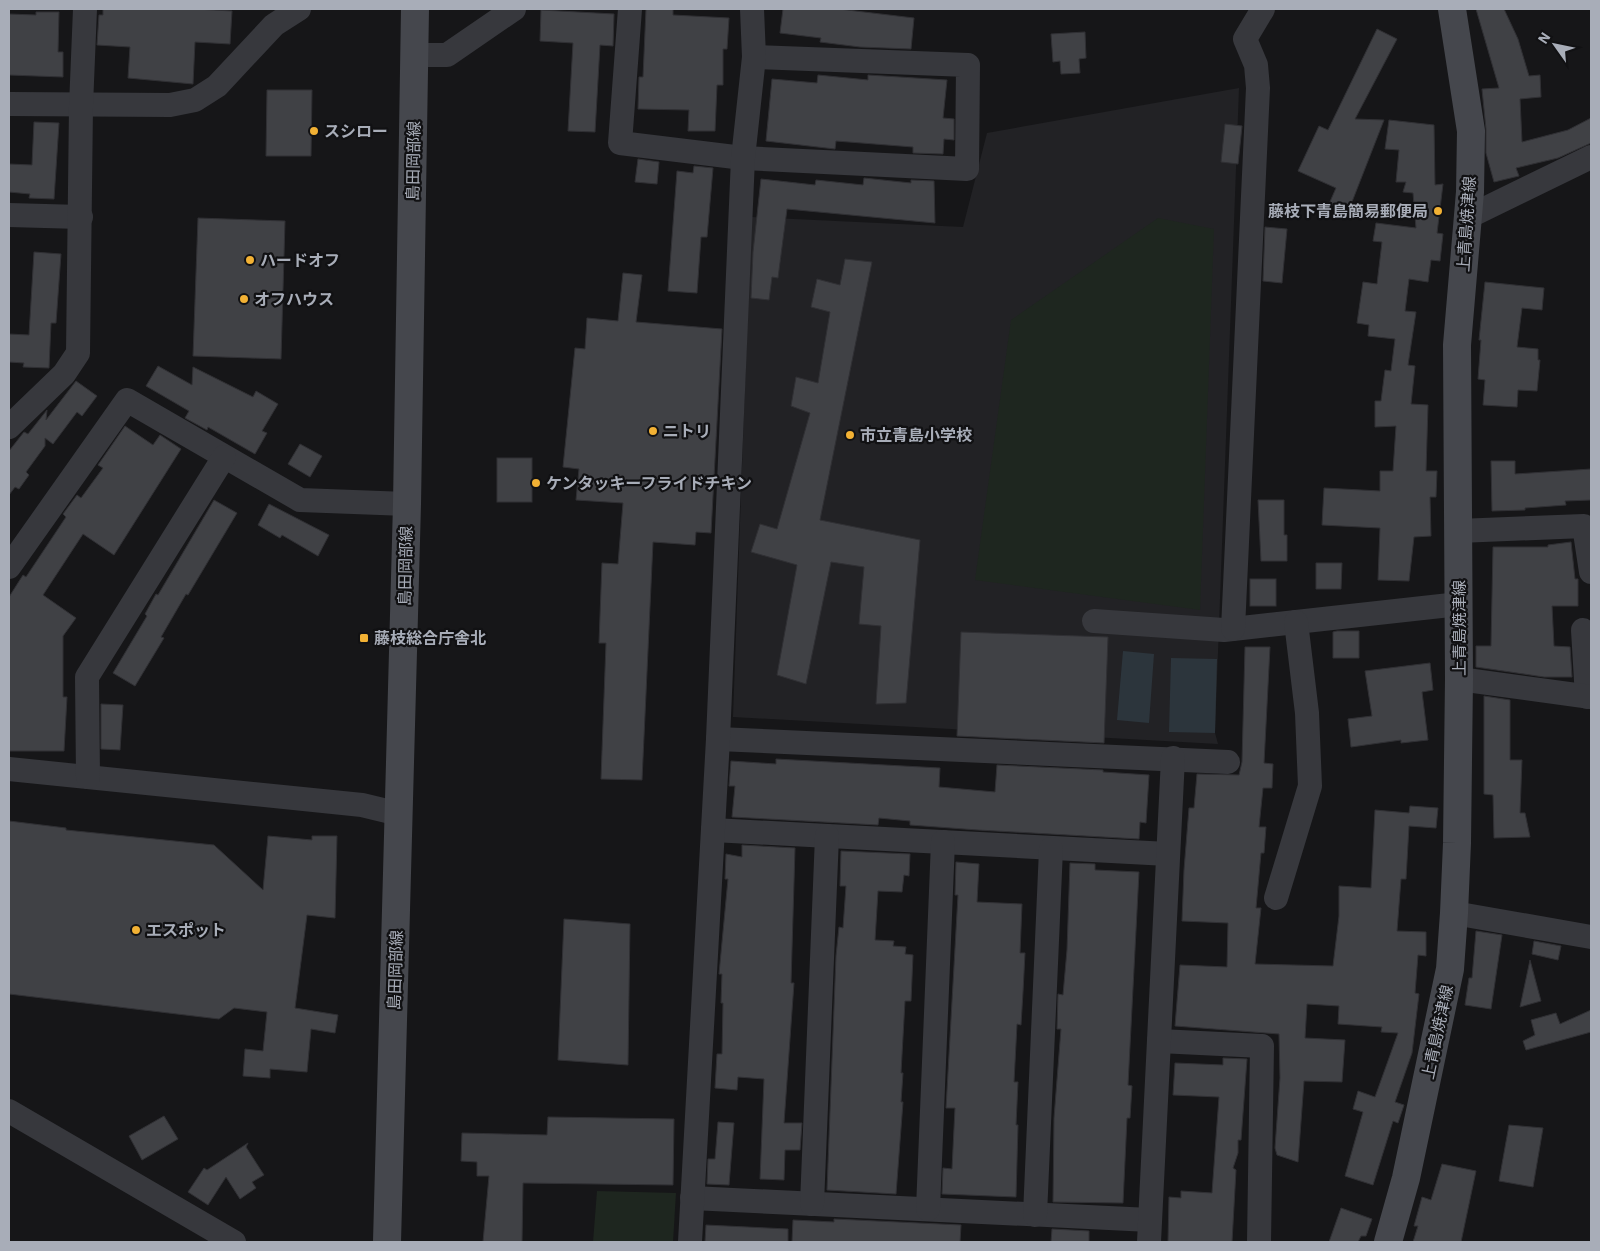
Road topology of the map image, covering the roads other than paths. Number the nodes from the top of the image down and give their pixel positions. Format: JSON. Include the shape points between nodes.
{"nodes":[{"id":1,"x":86,"y":9,"type":"edge"},
{"id":2,"x":299,"y":9,"type":"edge"},
{"id":3,"x":415,"y":9,"type":"edge"},
{"id":4,"x":514,"y":9,"type":"edge"},
{"id":5,"x":630,"y":9,"type":"edge"},
{"id":6,"x":752,"y":9,"type":"edge"},
{"id":7,"x":1263,"y":9,"type":"edge"},
{"id":8,"x":1452,"y":9,"type":"edge"},
{"id":9,"x":415,"y":55,"type":"junction"},
{"id":10,"x":754,"y":57,"type":"junction"},
{"id":11,"x":9,"y":104,"type":"edge"},
{"id":12,"x":82,"y":106,"type":"junction"},
{"id":13,"x":1591,"y":157,"type":"edge"},
{"id":14,"x":743,"y":158,"type":"junction"},
{"id":15,"x":9,"y":214,"type":"edge"},
{"id":16,"x":81,"y":216,"type":"junction"},
{"id":17,"x":1468,"y":217,"type":"junction"},
{"id":18,"x":9,"y":427,"type":"edge"},
{"id":19,"x":224,"y":457,"type":"junction"},
{"id":20,"x":407,"y":504,"type":"junction"},
{"id":21,"x":1458,"y":531,"type":"junction"},
{"id":22,"x":9,"y":566,"type":"edge"},
{"id":23,"x":1591,"y":572,"type":"edge"},
{"id":24,"x":1459,"y":604,"type":"junction"},
{"id":25,"x":1094,"y":621,"type":"dead end"},
{"id":26,"x":1296,"y":622,"type":"junction"},
{"id":27,"x":1232,"y":629,"type":"junction"},
{"id":28,"x":1583,"y":630,"type":"dead end"},
{"id":29,"x":1458,"y":679,"type":"junction"},
{"id":30,"x":1589,"y":697,"type":"edge"},
{"id":31,"x":718,"y":739,"type":"junction"},
{"id":32,"x":1173,"y":758,"type":"junction"},
{"id":33,"x":1228,"y":762,"type":"dead end"},
{"id":34,"x":9,"y":769,"type":"edge"},
{"id":35,"x":88,"y":777,"type":"junction"},
{"id":36,"x":400,"y":812,"type":"junction"},
{"id":37,"x":713,"y":830,"type":"junction"},
{"id":38,"x":827,"y":836,"type":"junction"},
{"id":39,"x":943,"y":842,"type":"junction"},
{"id":40,"x":1051,"y":849,"type":"junction"},
{"id":41,"x":1168,"y":854,"type":"junction"},
{"id":42,"x":1276,"y":898,"type":"dead end"},
{"id":43,"x":1454,"y":914,"type":"junction"},
{"id":44,"x":1591,"y":937,"type":"edge"},
{"id":45,"x":1159,"y":1041,"type":"junction"},
{"id":46,"x":9,"y":1111,"type":"edge"},
{"id":47,"x":692,"y":1198,"type":"junction"},
{"id":48,"x":812,"y":1204,"type":"junction"},
{"id":49,"x":928,"y":1209,"type":"junction"},
{"id":50,"x":1035,"y":1214,"type":"junction"},
{"id":51,"x":1149,"y":1231,"type":"edge"},
{"id":52,"x":234,"y":1242,"type":"edge"},
{"id":53,"x":387,"y":1242,"type":"edge"},
{"id":54,"x":690,"y":1242,"type":"edge"},
{"id":55,"x":1259,"y":1242,"type":"edge"},
{"id":56,"x":1388,"y":1242,"type":"edge"}],
"edges":[{"from":1,"to":12,"type":"street"},
{"from":2,"to":12,"type":"street","via":[[274,25],[217,86],[196,100],[170,105]]},
{"from":3,"to":9,"type":"main road","name":"島田岡部線"},
{"from":4,"to":9,"type":"street","via":[[447,55]]},
{"from":5,"to":14,"type":"street","via":[[620,143]]},
{"from":6,"to":10,"type":"street"},
{"from":7,"to":27,"type":"street","via":[[1245,39],[1256,65],[1258,88]]},
{"from":8,"to":17,"type":"main road","name":"上青島焼津線","via":[[1471,132]]},
{"from":9,"to":20,"type":"main road","name":"島田岡部線"},
{"from":10,"to":14,"type":"street"},
{"from":10,"to":14,"type":"street","via":[[968,65],[967,169]]},
{"from":11,"to":12,"type":"street"},
{"from":12,"to":16,"type":"street"},
{"from":13,"to":17,"type":"street"},
{"from":14,"to":31,"type":"street"},
{"from":15,"to":16,"type":"street"},
{"from":16,"to":18,"type":"street","via":[[78,353],[64,374]]},
{"from":17,"to":21,"type":"main road","name":"上青島焼津線","via":[[1457,345]]},
{"from":19,"to":20,"type":"street","via":[[300,500]]},
{"from":19,"to":22,"type":"street","via":[[127,400]]},
{"from":19,"to":35,"type":"street","via":[[87,678]]},
{"from":20,"to":36,"type":"main road","name":"島田岡部線"},
{"from":21,"to":23,"type":"street","via":[[1584,526]]},
{"from":21,"to":24,"type":"main road","name":"上青島焼津線"},
{"from":24,"to":26,"type":"street"},
{"from":24,"to":29,"type":"main road","name":"上青島焼津線"},
{"from":25,"to":27,"type":"street"},
{"from":26,"to":27,"type":"street"},
{"from":26,"to":42,"type":"street","via":[[1307,713],[1310,786]]},
{"from":28,"to":30,"type":"street"},
{"from":29,"to":30,"type":"street"},
{"from":29,"to":43,"type":"main road","name":"上青島焼津線"},
{"from":31,"to":32,"type":"street"},
{"from":31,"to":37,"type":"street"},
{"from":32,"to":33,"type":"street"},
{"from":32,"to":41,"type":"street"},
{"from":34,"to":35,"type":"street"},
{"from":35,"to":36,"type":"street","via":[[362,805]]},
{"from":36,"to":53,"type":"main road","name":"島田岡部線"},
{"from":37,"to":38,"type":"street"},
{"from":37,"to":47,"type":"street"},
{"from":38,"to":39,"type":"street"},
{"from":38,"to":48,"type":"street"},
{"from":39,"to":40,"type":"street"},
{"from":39,"to":49,"type":"street"},
{"from":40,"to":41,"type":"street"},
{"from":40,"to":50,"type":"street"},
{"from":41,"to":45,"type":"street"},
{"from":43,"to":44,"type":"street"},
{"from":43,"to":56,"type":"main road","name":"上青島焼津線","via":[[1448,979],[1406,1178]]},
{"from":45,"to":51,"type":"street"},
{"from":45,"to":55,"type":"street","via":[[1262,1046]]},
{"from":46,"to":52,"type":"street"},
{"from":47,"to":48,"type":"street"},
{"from":47,"to":54,"type":"street"},
{"from":48,"to":49,"type":"street"},
{"from":49,"to":50,"type":"street"},
{"from":50,"to":51,"type":"street"}]}
